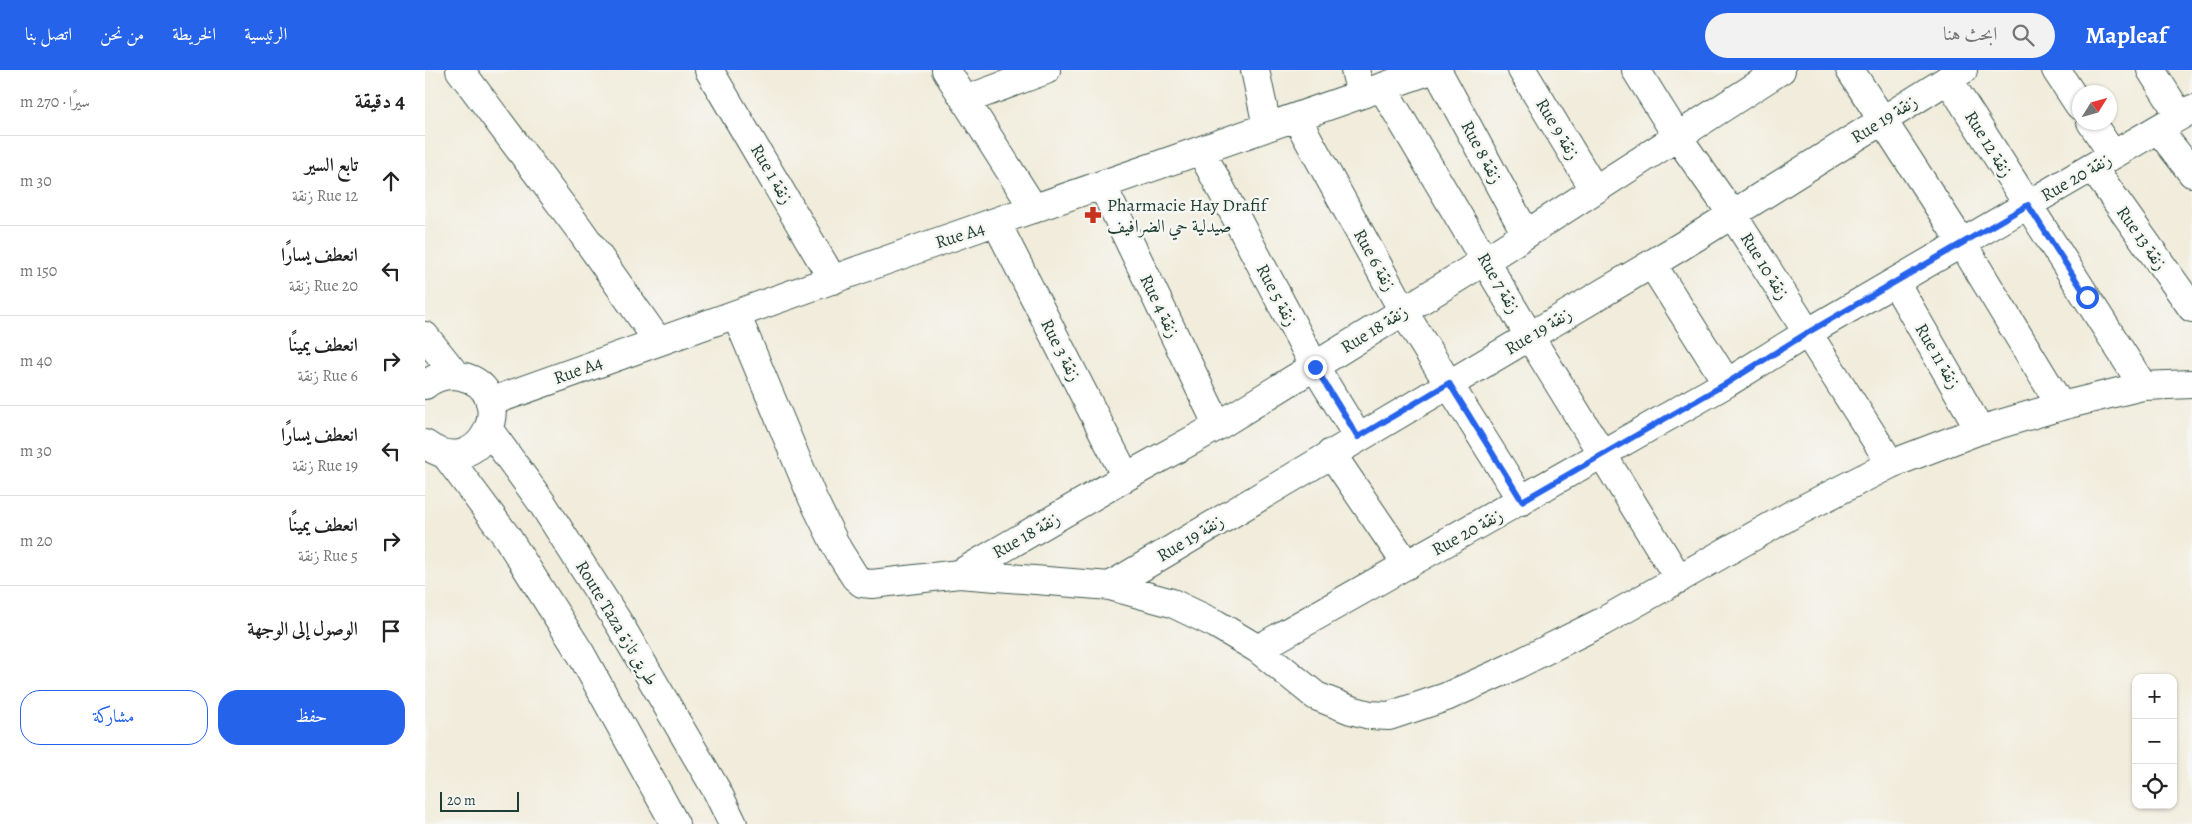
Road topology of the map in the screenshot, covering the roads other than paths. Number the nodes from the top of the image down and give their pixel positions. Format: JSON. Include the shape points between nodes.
{"nodes":[{"id":1,"x":460,"y":70,"type":"edge"},
{"id":2,"x":709,"y":70,"type":"edge"},
{"id":3,"x":946,"y":70,"type":"edge"},
{"id":4,"x":1046,"y":70,"type":"edge"},
{"id":5,"x":1255,"y":70,"type":"edge"},
{"id":6,"x":1431,"y":70,"type":"edge"},
{"id":7,"x":1437,"y":70,"type":"edge"},
{"id":8,"x":1523,"y":70,"type":"edge"},
{"id":9,"x":1636,"y":70,"type":"edge"},
{"id":10,"x":1781,"y":70,"type":"edge"},
{"id":11,"x":1850,"y":70,"type":"edge"},
{"id":12,"x":2056,"y":70,"type":"edge"},
{"id":13,"x":2151,"y":70,"type":"edge"},
{"id":14,"x":1955,"y":74,"type":"edge"},
{"id":15,"x":1366,"y":84,"type":"edge"},
{"id":16,"x":2072,"y":94,"type":"edge"},
{"id":17,"x":965,"y":100,"type":"junction"},
{"id":18,"x":1296,"y":117,"type":"junction"},
{"id":19,"x":2177,"y":118,"type":"edge"},
{"id":20,"x":1882,"y":121,"type":"junction"},
{"id":21,"x":1267,"y":126,"type":"junction"},
{"id":22,"x":2093,"y":130,"type":"edge"},
{"id":23,"x":1677,"y":136,"type":"junction"},
{"id":24,"x":1201,"y":151,"type":"junction"},
{"id":25,"x":2103,"y":161,"type":"junction"},
{"id":26,"x":2192,"y":173,"type":"edge"},
{"id":27,"x":1102,"y":186,"type":"junction"},
{"id":28,"x":1594,"y":189,"type":"junction"},
{"id":29,"x":2028,"y":205,"type":"junction"},
{"id":30,"x":1034,"y":209,"type":"junction"},
{"id":31,"x":1732,"y":214,"type":"junction"},
{"id":32,"x":996,"y":222,"type":"junction"},
{"id":33,"x":1526,"y":234,"type":"junction"},
{"id":34,"x":1962,"y":243,"type":"junction"},
{"id":35,"x":1486,"y":260,"type":"junction"},
{"id":36,"x":1652,"y":264,"type":"junction"},
{"id":37,"x":833,"y":280,"type":"junction"},
{"id":38,"x":1895,"y":282,"type":"junction"},
{"id":39,"x":2192,"y":308,"type":"edge"},
{"id":40,"x":1403,"y":311,"type":"junction"},
{"id":41,"x":736,"y":314,"type":"junction"},
{"id":42,"x":1807,"y":333,"type":"junction"},
{"id":43,"x":425,"y":336,"type":"edge"},
{"id":44,"x":1530,"y":337,"type":"junction"},
{"id":45,"x":657,"y":341,"type":"junction"},
{"id":46,"x":1315,"y":367,"type":"junction"},
{"id":47,"x":456,"y":375,"type":"junction"},
{"id":48,"x":1449,"y":383,"type":"junction"},
{"id":49,"x":1727,"y":383,"type":"junction"},
{"id":50,"x":2192,"y":384,"type":"edge"},
{"id":51,"x":425,"y":385,"type":"edge"},
{"id":52,"x":2143,"y":386,"type":"junction"},
{"id":53,"x":490,"y":402,"type":"junction"},
{"id":54,"x":2061,"y":406,"type":"junction"},
{"id":55,"x":1218,"y":426,"type":"junction"},
{"id":56,"x":489,"y":430,"type":"junction"},
{"id":57,"x":1980,"y":430,"type":"junction"},
{"id":58,"x":1358,"y":437,"type":"junction"},
{"id":59,"x":435,"y":449,"type":"edge"},
{"id":60,"x":1331,"y":453,"type":"junction"},
{"id":61,"x":1602,"y":454,"type":"junction"},
{"id":62,"x":1891,"y":464,"type":"junction"},
{"id":63,"x":1126,"y":477,"type":"junction"},
{"id":64,"x":1522,"y":501,"type":"junction"},
{"id":65,"x":1407,"y":565,"type":"junction"},
{"id":66,"x":959,"y":574,"type":"junction"},
{"id":67,"x":1679,"y":580,"type":"junction"},
{"id":68,"x":1110,"y":586,"type":"junction"},
{"id":69,"x":1258,"y":649,"type":"junction"},
{"id":70,"x":675,"y":824,"type":"edge"},
{"id":71,"x":733,"y":824,"type":"edge"}],
"edges":[{"from":1,"to":45,"type":"main road","via":[[580,230]]},
{"from":2,"to":37,"type":"main road","name":"Rue 1 زنقة"},
{"from":3,"to":17,"type":"main road"},
{"from":4,"to":17,"type":"main road"},
{"from":5,"to":21,"type":"main road"},
{"from":6,"to":15,"type":"main road","name":"Rue A4"},
{"from":7,"to":33,"type":"main road","name":"Rue 8 زنقة"},
{"from":8,"to":28,"type":"main road","name":"Rue 9 زنقة"},
{"from":9,"to":23,"type":"main road","name":"Rue 10 زنقة"},
{"from":10,"to":23,"type":"main road","name":"Rue 18 زنقة"},
{"from":11,"to":20,"type":"main road"},
{"from":12,"to":16,"type":"main road"},
{"from":13,"to":19,"type":"main road"},
{"from":14,"to":20,"type":"main road","name":"Rue 19 زنقة"},
{"from":14,"to":29,"type":"main road","name":"Rue 12 زنقة"},
{"from":15,"to":18,"type":"main road","name":"Rue A4"},
{"from":15,"to":35,"type":"main road","name":"Rue 7 زنقة"},
{"from":17,"to":30,"type":"main road"},
{"from":18,"to":21,"type":"main road","name":"Rue A4"},
{"from":18,"to":40,"type":"main road","name":"Rue 6 زنقة"},
{"from":19,"to":25,"type":"main road","name":"Rue 20 زنقة"},
{"from":19,"to":26,"type":"main road"},
{"from":20,"to":31,"type":"main road","name":"Rue 19 زنقة"},
{"from":20,"to":34,"type":"main road"},
{"from":21,"to":24,"type":"main road","name":"Rue A4"},
{"from":22,"to":25,"type":"main road","name":"Rue 13 زنقة"},
{"from":23,"to":28,"type":"main road","name":"Rue 18 زنقة"},
{"from":23,"to":31,"type":"main road","name":"Rue 10 زنقة"},
{"from":24,"to":27,"type":"main road","name":"Rue A4"},
{"from":24,"to":46,"type":"main road","name":"Rue 5 زنقة"},
{"from":25,"to":29,"type":"main road","name":"Rue 20 زنقة"},
{"from":25,"to":39,"type":"main road","name":"Rue 13 زنقة"},
{"from":27,"to":30,"type":"main road","name":"Rue A4"},
{"from":27,"to":55,"type":"main road","name":"Rue 4 زنقة"},
{"from":28,"to":33,"type":"main road","name":"Rue 18 زنقة"},
{"from":29,"to":34,"type":"main road","name":"Rue 20 زنقة"},
{"from":29,"to":52,"type":"main road","name":"Rue 12 زنقة"},
{"from":30,"to":32,"type":"main road","name":"Rue A4"},
{"from":31,"to":36,"type":"main road","name":"Rue 19 زنقة"},
{"from":31,"to":42,"type":"main road","name":"Rue 10 زنقة"},
{"from":32,"to":37,"type":"main road","name":"Rue A4"},
{"from":32,"to":63,"type":"main road","name":"Rue 3 زنقة"},
{"from":33,"to":35,"type":"main road","name":"Rue 18 زنقة"},
{"from":34,"to":38,"type":"main road","name":"Rue 20 زنقة"},
{"from":34,"to":54,"type":"main road"},
{"from":35,"to":40,"type":"main road","name":"Rue 18 زنقة"},
{"from":35,"to":44,"type":"main road","name":"Rue 7 زنقة"},
{"from":36,"to":44,"type":"main road","name":"Rue 19 زنقة"},
{"from":36,"to":49,"type":"main road"},
{"from":37,"to":41,"type":"main road","name":"Rue A4"},
{"from":38,"to":42,"type":"main road","name":"Rue 20 زنقة"},
{"from":38,"to":57,"type":"main road","name":"Rue 11 زنقة"},
{"from":40,"to":46,"type":"main road","name":"Rue 18 زنقة"},
{"from":40,"to":48,"type":"main road","name":"Rue 6 زنقة"},
{"from":41,"to":45,"type":"main road","name":"Rue A4"},
{"from":41,"to":66,"type":"main road","via":[[813,500],[855,577],[862,583],[872,584]]},
{"from":42,"to":49,"type":"main road","name":"Rue 20 زنقة"},
{"from":42,"to":62,"type":"main road","name":"Rue 10 زنقة"},
{"from":43,"to":47,"type":"main road"},
{"from":44,"to":48,"type":"main road","name":"Rue 19 زنقة"},
{"from":44,"to":61,"type":"main road","name":"Rue 7 زنقة"},
{"from":45,"to":53,"type":"main road","name":"Rue A4"},
{"from":46,"to":55,"type":"main road","name":"Rue 18 زنقة"},
{"from":46,"to":58,"type":"main road","name":"Rue 5 زنقة"},
{"from":47,"to":51,"type":"main road","via":[[444,375]]},
{"from":47,"to":53,"type":"main road","via":[[477,383]]},
{"from":48,"to":58,"type":"main road","name":"Rue 19 زنقة"},
{"from":48,"to":64,"type":"main road","name":"Rue 6 زنقة"},
{"from":49,"to":61,"type":"main road","name":"Rue 20 زنقة"},
{"from":50,"to":52,"type":"main road"},
{"from":52,"to":54,"type":"main road"},
{"from":53,"to":56,"type":"main road","via":[[492,417]]},
{"from":54,"to":57,"type":"main road"},
{"from":55,"to":63,"type":"main road","name":"Rue 18 زنقة"},
{"from":56,"to":59,"type":"main road","via":[[471,450],[459,454]]},
{"from":56,"to":71,"type":"main road","name":"Route Taza طريق تازة","via":[[542,503],[620,625]]},
{"from":57,"to":62,"type":"main road"},
{"from":58,"to":60,"type":"main road","name":"Rue 19 زنقة"},
{"from":59,"to":70,"type":"main road","via":[[507,537],[581,654]]},
{"from":60,"to":65,"type":"main road"},
{"from":60,"to":68,"type":"main road","name":"Rue 19 زنقة"},
{"from":61,"to":64,"type":"main road","name":"Rue 20 زنقة"},
{"from":61,"to":67,"type":"main road","name":"Rue 7 زنقة"},
{"from":62,"to":67,"type":"main road","via":[[1791,515]]},
{"from":63,"to":66,"type":"main road","name":"Rue 18 زنقة"},
{"from":64,"to":65,"type":"main road","name":"Rue 20 زنقة"},
{"from":65,"to":69,"type":"main road","name":"Rue 20 زنقة"},
{"from":66,"to":68,"type":"main road"},
{"from":67,"to":69,"type":"main road","via":[[1508,669],[1446,697],[1389,716],[1351,710],[1316,696]]},
{"from":68,"to":69,"type":"main road","via":[[1173,604]]}]}
